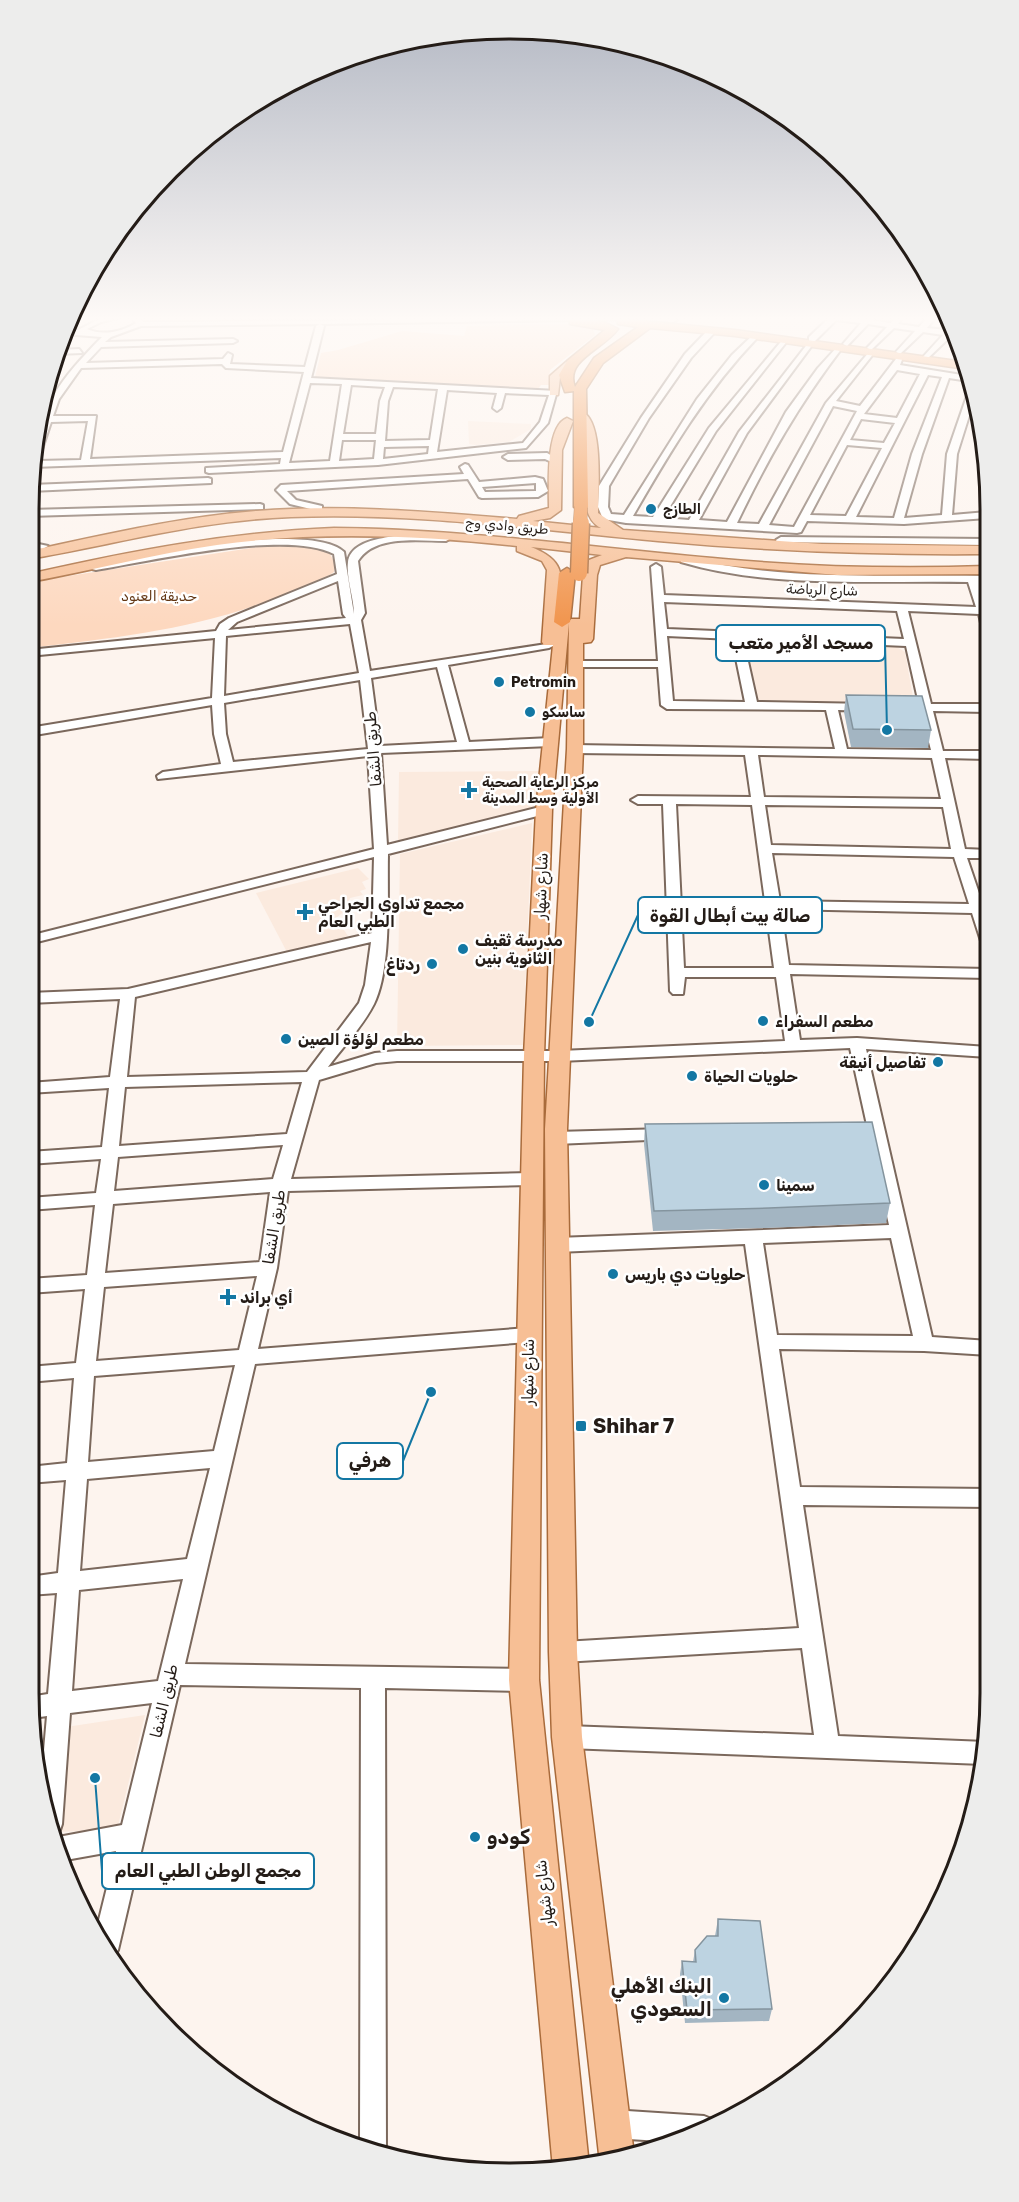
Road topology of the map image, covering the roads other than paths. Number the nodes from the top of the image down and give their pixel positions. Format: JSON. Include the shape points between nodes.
{"nodes":[{"id":1,"x":93,"y":420,"type":"edge"},
{"id":2,"x":295,"y":420,"type":"edge"},
{"id":3,"x":340,"y":420,"type":"edge"},
{"id":4,"x":382,"y":420,"type":"edge"},
{"id":5,"x":438,"y":420,"type":"edge"},
{"id":6,"x":545,"y":420,"type":"edge"},
{"id":7,"x":582,"y":420,"type":"edge"},
{"id":8,"x":584,"y":420,"type":"edge"},
{"id":9,"x":644,"y":420,"type":"edge"},
{"id":10,"x":687,"y":420,"type":"edge"},
{"id":11,"x":720,"y":420,"type":"edge"},
{"id":12,"x":760,"y":420,"type":"edge"},
{"id":13,"x":778,"y":420,"type":"edge"},
{"id":14,"x":821,"y":420,"type":"edge"},
{"id":15,"x":857,"y":420,"type":"edge"},
{"id":16,"x":895,"y":420,"type":"edge"},
{"id":17,"x":930,"y":420,"type":"edge"},
{"id":18,"x":963,"y":420,"type":"edge"},
{"id":19,"x":567,"y":421,"type":"joint"},
{"id":20,"x":900,"y":421,"type":"joint"},
{"id":21,"x":337,"y":437,"type":"junction"},
{"id":22,"x":558,"y":438,"type":"junction"},
{"id":23,"x":380,"y":440,"type":"junction"},
{"id":24,"x":847,"y":442,"type":"junction"},
{"id":25,"x":434,"y":443,"type":"junction"},
{"id":26,"x":888,"y":446,"type":"junction"},
{"id":27,"x":701,"y":448,"type":"junction"},
{"id":28,"x":712,"y":448,"type":"dead end"},
{"id":29,"x":515,"y":452,"type":"junction"},
{"id":30,"x":285,"y":455,"type":"junction"},
{"id":31,"x":432,"y":456,"type":"junction"},
{"id":32,"x":752,"y":456,"type":"dead end"},
{"id":33,"x":210,"y":458,"type":"junction"},
{"id":34,"x":763,"y":458,"type":"junction"},
{"id":35,"x":556,"y":461,"type":"junction"},
{"id":36,"x":42,"y":462,"type":"edge"},
{"id":37,"x":85,"y":462,"type":"junction"},
{"id":38,"x":462,"y":462,"type":"junction"},
{"id":39,"x":445,"y":463,"type":"junction"},
{"id":40,"x":334,"y":464,"type":"junction"},
{"id":41,"x":372,"y":465,"type":"junction"},
{"id":42,"x":283,"y":467,"type":"junction"},
{"id":43,"x":453,"y":478,"type":"junction"},
{"id":44,"x":474,"y":481,"type":"junction"},
{"id":45,"x":374,"y":484,"type":"junction"},
{"id":46,"x":40,"y":488,"type":"edge"},
{"id":47,"x":208,"y":489,"type":"junction"},
{"id":48,"x":281,"y":489,"type":"junction"},
{"id":49,"x":260,"y":507,"type":"junction"},
{"id":50,"x":576,"y":507,"type":"junction"},
{"id":51,"x":319,"y":508,"type":"junction"},
{"id":52,"x":39,"y":512,"type":"edge"},
{"id":53,"x":246,"y":512,"type":"junction"},
{"id":54,"x":443,"y":516,"type":"junction"},
{"id":55,"x":980,"y":516,"type":"edge"},
{"id":56,"x":803,"y":518,"type":"junction"},
{"id":57,"x":947,"y":518,"type":"junction"},
{"id":58,"x":480,"y":520,"type":"junction"},
{"id":59,"x":626,"y":520,"type":"junction"},
{"id":60,"x":849,"y":520,"type":"junction"},
{"id":61,"x":898,"y":520,"type":"junction"},
{"id":62,"x":655,"y":522,"type":"junction"},
{"id":63,"x":692,"y":524,"type":"junction"},
{"id":64,"x":729,"y":526,"type":"junction"},
{"id":65,"x":762,"y":528,"type":"junction"},
{"id":66,"x":797,"y":536,"type":"junction"},
{"id":67,"x":462,"y":537,"type":"junction"},
{"id":68,"x":659,"y":537,"type":"junction"},
{"id":69,"x":481,"y":538,"type":"junction"},
{"id":70,"x":980,"y":542,"type":"edge"},
{"id":71,"x":39,"y":546,"type":"edge"},
{"id":72,"x":980,"y":552,"type":"edge"},
{"id":73,"x":980,"y":552,"type":"edge"},
{"id":74,"x":39,"y":553,"type":"edge"},
{"id":75,"x":679,"y":559,"type":"junction"},
{"id":76,"x":980,"y":565,"type":"edge"},
{"id":77,"x":656,"y":567,"type":"dead end"},
{"id":78,"x":980,"y":570,"type":"edge"},
{"id":79,"x":343,"y":575,"type":"junction"},
{"id":80,"x":39,"y":576,"type":"edge"},
{"id":81,"x":39,"y":576,"type":"edge"},
{"id":82,"x":973,"y":580,"type":"junction"},
{"id":83,"x":980,"y":580,"type":"edge"},
{"id":84,"x":657,"y":598,"type":"junction"},
{"id":85,"x":980,"y":598,"type":"edge"},
{"id":86,"x":902,"y":608,"type":"junction"},
{"id":87,"x":980,"y":611,"type":"edge"},
{"id":88,"x":355,"y":620,"type":"junction"},
{"id":89,"x":569,"y":622,"type":"junction"},
{"id":90,"x":221,"y":632,"type":"junction"},
{"id":91,"x":660,"y":632,"type":"junction"},
{"id":92,"x":737,"y":635,"type":"junction"},
{"id":93,"x":910,"y":643,"type":"junction"},
{"id":94,"x":549,"y":645,"type":"junction"},
{"id":95,"x":39,"y":652,"type":"edge"},
{"id":96,"x":442,"y":663,"type":"junction"},
{"id":97,"x":575,"y":664,"type":"junction"},
{"id":98,"x":663,"y":664,"type":"junction"},
{"id":99,"x":365,"y":675,"type":"junction"},
{"id":100,"x":556,"y":692,"type":"junction"},
{"id":101,"x":218,"y":700,"type":"junction"},
{"id":102,"x":752,"y":706,"type":"junction"},
{"id":103,"x":831,"y":706,"type":"junction"},
{"id":104,"x":925,"y":707,"type":"junction"},
{"id":105,"x":980,"y":708,"type":"edge"},
{"id":106,"x":39,"y":730,"type":"edge"},
{"id":107,"x":551,"y":742,"type":"junction"},
{"id":108,"x":464,"y":746,"type":"junction"},
{"id":109,"x":575,"y":749,"type":"junction"},
{"id":110,"x":374,"y":751,"type":"junction"},
{"id":111,"x":751,"y":752,"type":"junction"},
{"id":112,"x":842,"y":753,"type":"junction"},
{"id":113,"x":938,"y":755,"type":"junction"},
{"id":114,"x":980,"y":755,"type":"edge"},
{"id":115,"x":228,"y":767,"type":"junction"},
{"id":116,"x":163,"y":776,"type":"dead end"},
{"id":117,"x":638,"y":800,"type":"dead end"},
{"id":118,"x":669,"y":800,"type":"junction"},
{"id":119,"x":758,"y":801,"type":"junction"},
{"id":120,"x":948,"y":803,"type":"junction"},
{"id":121,"x":544,"y":810,"type":"junction"},
{"id":122,"x":381,"y":849,"type":"junction"},
{"id":123,"x":765,"y":849,"type":"junction"},
{"id":124,"x":959,"y":853,"type":"junction"},
{"id":125,"x":980,"y":854,"type":"edge"},
{"id":126,"x":980,"y":904,"type":"edge"},
{"id":127,"x":772,"y":905,"type":"junction"},
{"id":128,"x":980,"y":909,"type":"edge"},
{"id":129,"x":379,"y":936,"type":"junction"},
{"id":130,"x":39,"y":937,"type":"edge"},
{"id":131,"x":782,"y":971,"type":"junction"},
{"id":132,"x":677,"y":972,"type":"junction"},
{"id":133,"x":980,"y":973,"type":"edge"},
{"id":134,"x":678,"y":991,"type":"dead end"},
{"id":135,"x":128,"y":993,"type":"junction"},
{"id":136,"x":39,"y":997,"type":"edge"},
{"id":137,"x":857,"y":1043,"type":"junction"},
{"id":138,"x":793,"y":1044,"type":"junction"},
{"id":139,"x":980,"y":1051,"type":"edge"},
{"id":140,"x":534,"y":1056,"type":"junction"},
{"id":141,"x":560,"y":1056,"type":"junction"},
{"id":142,"x":312,"y":1077,"type":"junction"},
{"id":143,"x":118,"y":1082,"type":"junction"},
{"id":144,"x":39,"y":1087,"type":"edge"},
{"id":145,"x":681,"y":1134,"type":"edge"},
{"id":146,"x":556,"y":1138,"type":"junction"},
{"id":147,"x":293,"y":1139,"type":"junction"},
{"id":148,"x":110,"y":1152,"type":"junction"},
{"id":149,"x":39,"y":1157,"type":"edge"},
{"id":150,"x":530,"y":1179,"type":"junction"},
{"id":151,"x":280,"y":1185,"type":"junction"},
{"id":152,"x":105,"y":1198,"type":"junction"},
{"id":153,"x":39,"y":1203,"type":"edge"},
{"id":154,"x":898,"y":1231,"type":"junction"},
{"id":155,"x":753,"y":1237,"type":"junction"},
{"id":156,"x":556,"y":1245,"type":"junction"},
{"id":157,"x":268,"y":1268,"type":"junction"},
{"id":158,"x":95,"y":1281,"type":"junction"},
{"id":159,"x":39,"y":1285,"type":"edge"},
{"id":160,"x":528,"y":1335,"type":"junction"},
{"id":161,"x":770,"y":1342,"type":"junction"},
{"id":162,"x":924,"y":1344,"type":"junction"},
{"id":163,"x":980,"y":1347,"type":"edge"},
{"id":164,"x":246,"y":1358,"type":"junction"},
{"id":165,"x":86,"y":1369,"type":"junction"},
{"id":166,"x":39,"y":1373,"type":"edge"},
{"id":167,"x":222,"y":1459,"type":"junction"},
{"id":168,"x":78,"y":1472,"type":"junction"},
{"id":169,"x":39,"y":1474,"type":"edge"},
{"id":170,"x":792,"y":1496,"type":"junction"},
{"id":171,"x":980,"y":1498,"type":"edge"},
{"id":172,"x":196,"y":1568,"type":"junction"},
{"id":173,"x":69,"y":1582,"type":"junction"},
{"id":174,"x":39,"y":1585,"type":"edge"},
{"id":175,"x":812,"y":1637,"type":"junction"},
{"id":176,"x":563,"y":1653,"type":"junction"},
{"id":177,"x":373,"y":1677,"type":"junction"},
{"id":178,"x":524,"y":1680,"type":"junction"},
{"id":179,"x":169,"y":1682,"type":"junction"},
{"id":180,"x":60,"y":1704,"type":"junction"},
{"id":181,"x":39,"y":1706,"type":"edge"},
{"id":182,"x":567,"y":1737,"type":"junction"},
{"id":183,"x":828,"y":1748,"type":"junction"},
{"id":184,"x":976,"y":1753,"type":"edge"},
{"id":185,"x":52,"y":1801,"type":"edge"},
{"id":186,"x":132,"y":1836,"type":"junction"},
{"id":187,"x":65,"y":1847,"type":"edge"},
{"id":188,"x":108,"y":1938,"type":"edge"},
{"id":189,"x":612,"y":2124,"type":"junction"},
{"id":190,"x":685,"y":2129,"type":"edge"},
{"id":191,"x":374,"y":2143,"type":"edge"},
{"id":192,"x":615,"y":2151,"type":"edge"},
{"id":193,"x":571,"y":2159,"type":"edge"}],
"edges":[{"from":1,"to":37,"type":"street"},
{"from":2,"to":30,"type":"street"},
{"from":3,"to":21,"type":"street"},
{"from":4,"to":23,"type":"street"},
{"from":5,"to":25,"type":"street"},
{"from":6,"to":29,"type":"street","via":[[526,445]]},
{"from":7,"to":50,"type":"highway"},
{"from":8,"to":68,"type":"main road","via":[[592,438],[592,514],[616,530]]},
{"from":9,"to":59,"type":"street","via":[[604,486],[607,518]]},
{"from":10,"to":59,"type":"street"},
{"from":11,"to":27,"type":"street"},
{"from":12,"to":63,"type":"street","via":[[732,452]]},
{"from":13,"to":34,"type":"street"},
{"from":14,"to":65,"type":"street"},
{"from":15,"to":24,"type":"street"},
{"from":16,"to":20,"type":"street"},
{"from":17,"to":61,"type":"street"},
{"from":18,"to":57,"type":"street","via":[[952,454]]},
{"from":19,"to":22,"type":"main road"},
{"from":19,"to":50,"type":"highway"},
{"from":20,"to":26,"type":"street"},
{"from":21,"to":23,"type":"street"},
{"from":21,"to":40,"type":"street"},
{"from":22,"to":29,"type":"street","via":[[551,448]]},
{"from":22,"to":35,"type":"main road"},
{"from":23,"to":25,"type":"street"},
{"from":23,"to":41,"type":"street"},
{"from":24,"to":26,"type":"street"},
{"from":24,"to":56,"type":"street"},
{"from":25,"to":31,"type":"street"},
{"from":26,"to":60,"type":"street"},
{"from":27,"to":28,"type":"street"},
{"from":27,"to":62,"type":"street"},
{"from":29,"to":31,"type":"street"},
{"from":29,"to":35,"type":"street"},
{"from":29,"to":38,"type":"street"},
{"from":30,"to":33,"type":"street"},
{"from":30,"to":42,"type":"street"},
{"from":31,"to":41,"type":"street"},
{"from":32,"to":34,"type":"street"},
{"from":33,"to":37,"type":"street"},
{"from":33,"to":47,"type":"street"},
{"from":34,"to":64,"type":"street"},
{"from":35,"to":58,"type":"main road","via":[[555,510],[532,518]]},
{"from":36,"to":37,"type":"street"},
{"from":38,"to":39,"type":"street"},
{"from":38,"to":44,"type":"street"},
{"from":39,"to":41,"type":"street"},
{"from":39,"to":43,"type":"street"},
{"from":40,"to":41,"type":"street"},
{"from":40,"to":42,"type":"street"},
{"from":41,"to":45,"type":"street"},
{"from":42,"to":47,"type":"street"},
{"from":42,"to":48,"type":"street"},
{"from":43,"to":44,"type":"street"},
{"from":43,"to":45,"type":"street"},
{"from":44,"to":44,"type":"street","via":[[482,495],[538,494],[543,490],[542,483],[535,480]]},
{"from":45,"to":48,"type":"street"},
{"from":46,"to":47,"type":"street"},
{"from":47,"to":49,"type":"street"},
{"from":47,"to":52,"type":"street"},
{"from":48,"to":49,"type":"street"},
{"from":48,"to":51,"type":"street","via":[[293,502]]},
{"from":49,"to":53,"type":"street"},
{"from":50,"to":89,"type":"highway","bridge":true},
{"from":51,"to":53,"type":"main road"},
{"from":51,"to":54,"type":"main road"},
{"from":53,"to":71,"type":"main road"},
{"from":54,"to":58,"type":"main road","name":"طريق وادي وج"},
{"from":54,"to":74,"type":"main road","name":"طريق وادي وج","via":[[332,512],[241,517]]},
{"from":55,"to":57,"type":"street"},
{"from":56,"to":60,"type":"street"},
{"from":56,"to":66,"type":"street"},
{"from":57,"to":61,"type":"street"},
{"from":58,"to":68,"type":"main road","name":"طريق وادي وج"},
{"from":59,"to":62,"type":"street"},
{"from":60,"to":61,"type":"street"},
{"from":62,"to":63,"type":"street"},
{"from":63,"to":64,"type":"street"},
{"from":64,"to":65,"type":"street"},
{"from":65,"to":66,"type":"street"},
{"from":66,"to":68,"type":"street"},
{"from":66,"to":70,"type":"street"},
{"from":67,"to":69,"type":"main road","name":"طريق وادي وج"},
{"from":67,"to":80,"type":"main road","name":"طريق وادي وج","via":[[369,532],[265,536],[178,546]]},
{"from":67,"to":88,"type":"street","via":[[390,540],[360,549],[353,561],[360,613]]},
{"from":68,"to":72,"type":"main road","name":"طريق وادي وج","via":[[824,549]]},
{"from":69,"to":75,"type":"main road","name":"طريق وادي وج"},
{"from":69,"to":94,"type":"main road","via":[[534,551],[552,563]]},
{"from":73,"to":76,"type":"main road","via":[[864,556],[854,560],[867,565]]},
{"from":75,"to":78,"type":"main road","name":"طريق وادي وج","via":[[807,568]]},
{"from":75,"to":82,"type":"street","via":[[716,569],[803,576]]},
{"from":75,"to":97,"type":"main road","via":[[621,556],[594,563],[584,659]]},
{"from":77,"to":84,"type":"street"},
{"from":79,"to":81,"type":"street","via":[[335,547],[312,540],[217,548]]},
{"from":79,"to":88,"type":"street","via":[[348,614]]},
{"from":79,"to":90,"type":"street","via":[[233,620]]},
{"from":82,"to":83,"type":"street"},
{"from":82,"to":85,"type":"street"},
{"from":84,"to":86,"type":"street","name":"شارع الرياضة"},
{"from":84,"to":91,"type":"street"},
{"from":86,"to":87,"type":"street","name":"شارع الرياضة"},
{"from":86,"to":93,"type":"street"},
{"from":88,"to":90,"type":"street"},
{"from":88,"to":99,"type":"street","name":"طريق الشفا"},
{"from":89,"to":97,"type":"main road","name":"شارع شهار"},
{"from":89,"to":100,"type":"main road","name":"شارع شهار"},
{"from":90,"to":95,"type":"street"},
{"from":90,"to":101,"type":"street"},
{"from":91,"to":92,"type":"street"},
{"from":91,"to":98,"type":"street"},
{"from":92,"to":93,"type":"street"},
{"from":92,"to":102,"type":"street"},
{"from":93,"to":104,"type":"street"},
{"from":94,"to":96,"type":"street"},
{"from":94,"to":100,"type":"main road"},
{"from":96,"to":99,"type":"street"},
{"from":96,"to":108,"type":"street"},
{"from":97,"to":98,"type":"street"},
{"from":97,"to":109,"type":"main road","name":"شارع شهار"},
{"from":98,"to":102,"type":"street","via":[[667,705]]},
{"from":99,"to":101,"type":"street"},
{"from":99,"to":110,"type":"street","name":"طريق الشفا"},
{"from":100,"to":107,"type":"main road","name":"شارع شهار"},
{"from":101,"to":106,"type":"street"},
{"from":101,"to":115,"type":"street","via":[[220,744]]},
{"from":102,"to":103,"type":"street"},
{"from":103,"to":104,"type":"street"},
{"from":103,"to":112,"type":"street"},
{"from":104,"to":105,"type":"street"},
{"from":104,"to":113,"type":"street"},
{"from":107,"to":108,"type":"street"},
{"from":107,"to":121,"type":"main road","name":"شارع شهار"},
{"from":108,"to":110,"type":"street"},
{"from":109,"to":111,"type":"street"},
{"from":109,"to":141,"type":"main road","name":"شارع شهار"},
{"from":110,"to":115,"type":"street"},
{"from":110,"to":122,"type":"street","name":"طريق الشفا"},
{"from":111,"to":112,"type":"street"},
{"from":111,"to":119,"type":"street"},
{"from":112,"to":113,"type":"street"},
{"from":113,"to":114,"type":"street"},
{"from":113,"to":120,"type":"street"},
{"from":115,"to":116,"type":"street"},
{"from":117,"to":118,"type":"street"},
{"from":118,"to":119,"type":"street"},
{"from":118,"to":132,"type":"street"},
{"from":119,"to":120,"type":"street"},
{"from":119,"to":123,"type":"street"},
{"from":120,"to":124,"type":"street"},
{"from":121,"to":122,"type":"street"},
{"from":121,"to":140,"type":"main road","name":"شارع شهار"},
{"from":122,"to":129,"type":"street","name":"طريق الشفا"},
{"from":122,"to":130,"type":"street"},
{"from":123,"to":124,"type":"street"},
{"from":123,"to":127,"type":"street"},
{"from":124,"to":125,"type":"street"},
{"from":124,"to":126,"type":"street"},
{"from":127,"to":128,"type":"street"},
{"from":127,"to":131,"type":"street"},
{"from":129,"to":135,"type":"street"},
{"from":129,"to":142,"type":"street","name":"طريق الشفا","via":[[373,985],[366,1004]]},
{"from":131,"to":132,"type":"street"},
{"from":131,"to":133,"type":"street"},
{"from":131,"to":138,"type":"street"},
{"from":132,"to":134,"type":"street"},
{"from":135,"to":136,"type":"street"},
{"from":135,"to":143,"type":"street"},
{"from":137,"to":138,"type":"street"},
{"from":137,"to":139,"type":"street"},
{"from":137,"to":154,"type":"street","via":[[870,1130]]},
{"from":138,"to":141,"type":"street"},
{"from":140,"to":141,"type":"street"},
{"from":140,"to":142,"type":"street","via":[[386,1057]]},
{"from":140,"to":150,"type":"main road","name":"شارع شهار"},
{"from":141,"to":146,"type":"main road","name":"شارع شهار"},
{"from":142,"to":143,"type":"street"},
{"from":142,"to":147,"type":"street","name":"طريق الشفا"},
{"from":143,"to":144,"type":"street"},
{"from":143,"to":148,"type":"street"},
{"from":145,"to":146,"type":"street"},
{"from":146,"to":156,"type":"main road","name":"شارع شهار"},
{"from":147,"to":148,"type":"street"},
{"from":147,"to":151,"type":"street","name":"طريق الشفا"},
{"from":148,"to":149,"type":"street"},
{"from":148,"to":152,"type":"street"},
{"from":150,"to":151,"type":"street"},
{"from":150,"to":160,"type":"main road","name":"شارع شهار"},
{"from":151,"to":152,"type":"street"},
{"from":151,"to":157,"type":"street","name":"طريق الشفا"},
{"from":152,"to":153,"type":"street"},
{"from":152,"to":158,"type":"street"},
{"from":154,"to":155,"type":"street"},
{"from":154,"to":162,"type":"street"},
{"from":155,"to":156,"type":"street"},
{"from":155,"to":161,"type":"street"},
{"from":156,"to":176,"type":"main road","name":"شارع شهار"},
{"from":157,"to":158,"type":"street"},
{"from":157,"to":164,"type":"street","name":"طريق الشفا"},
{"from":158,"to":159,"type":"street"},
{"from":158,"to":165,"type":"street"},
{"from":160,"to":164,"type":"street"},
{"from":160,"to":178,"type":"main road","name":"شارع شهار"},
{"from":161,"to":162,"type":"street"},
{"from":161,"to":170,"type":"street"},
{"from":162,"to":163,"type":"street"},
{"from":164,"to":165,"type":"street"},
{"from":164,"to":167,"type":"street","name":"طريق الشفا"},
{"from":165,"to":166,"type":"street"},
{"from":165,"to":168,"type":"street"},
{"from":167,"to":168,"type":"street"},
{"from":167,"to":172,"type":"street","name":"طريق الشفا"},
{"from":168,"to":169,"type":"street"},
{"from":168,"to":173,"type":"street"},
{"from":170,"to":171,"type":"street"},
{"from":170,"to":175,"type":"street"},
{"from":172,"to":173,"type":"street"},
{"from":172,"to":179,"type":"street","name":"طريق الشفا"},
{"from":173,"to":174,"type":"street"},
{"from":173,"to":180,"type":"street"},
{"from":175,"to":176,"type":"street"},
{"from":175,"to":183,"type":"street"},
{"from":176,"to":182,"type":"main road","name":"شارع شهار"},
{"from":177,"to":178,"type":"street"},
{"from":177,"to":179,"type":"street"},
{"from":177,"to":191,"type":"street"},
{"from":178,"to":193,"type":"main road","name":"شارع شهار"},
{"from":179,"to":180,"type":"street"},
{"from":179,"to":186,"type":"street","name":"طريق الشفا"},
{"from":180,"to":181,"type":"street"},
{"from":180,"to":185,"type":"street"},
{"from":182,"to":183,"type":"street"},
{"from":182,"to":189,"type":"main road","name":"شارع شهار"},
{"from":183,"to":184,"type":"street"},
{"from":186,"to":187,"type":"street"},
{"from":186,"to":188,"type":"street","name":"طريق الشفا"},
{"from":189,"to":190,"type":"street"},
{"from":189,"to":192,"type":"main road","name":"شارع شهار"}]}
